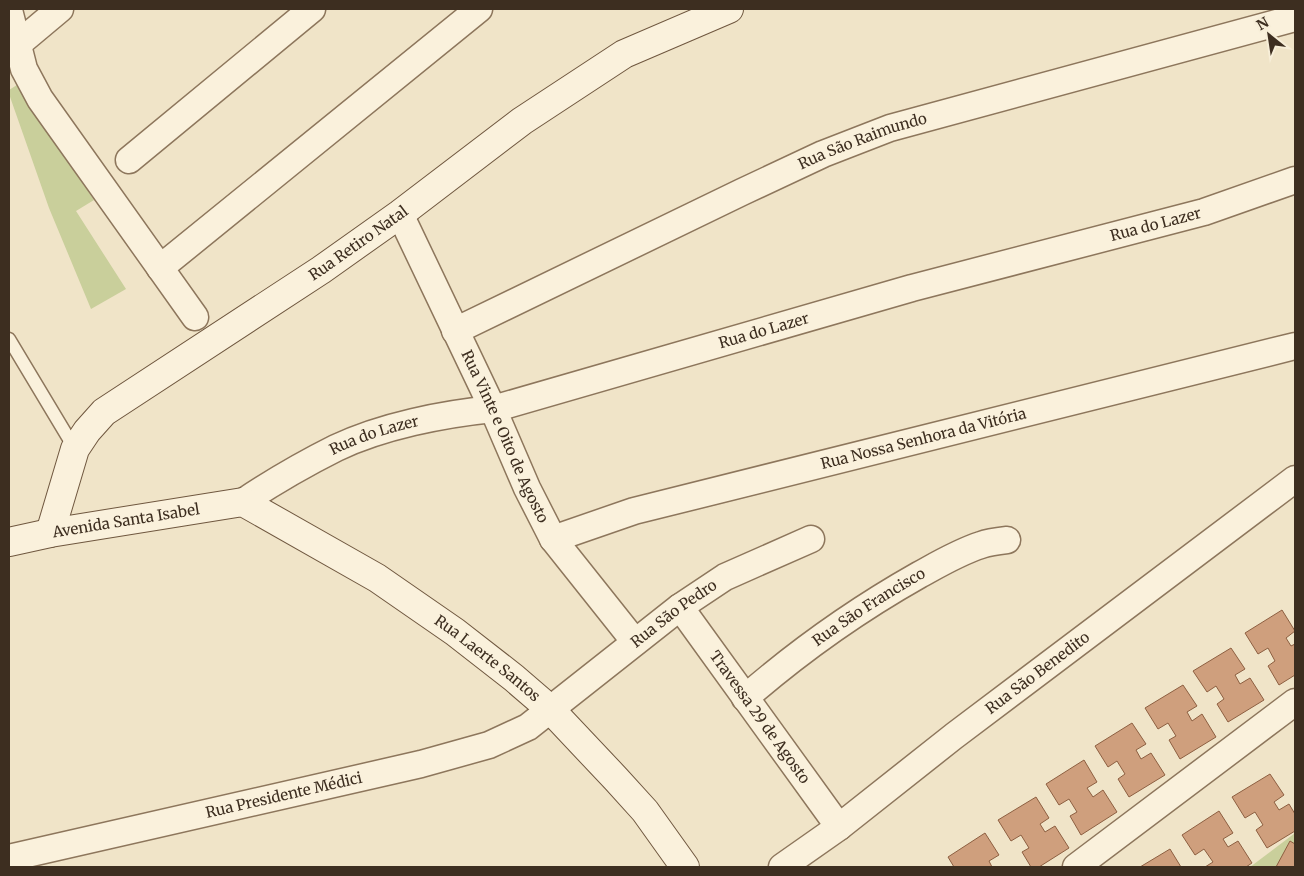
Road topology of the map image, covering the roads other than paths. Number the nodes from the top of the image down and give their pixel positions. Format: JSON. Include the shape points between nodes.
{"nodes":[{"id":1,"x":60,"y":9,"type":"edge"},
{"id":2,"x":312,"y":9,"type":"edge"},
{"id":3,"x":479,"y":9,"type":"edge"},
{"id":4,"x":729,"y":9,"type":"edge"},
{"id":5,"x":9,"y":10,"type":"edge"},
{"id":6,"x":1295,"y":18,"type":"edge"},
{"id":7,"x":17,"y":62,"type":"edge"},
{"id":8,"x":129,"y":160,"type":"dead end"},
{"id":9,"x":1295,"y":180,"type":"edge"},
{"id":10,"x":400,"y":214,"type":"junction"},
{"id":11,"x":160,"y":268,"type":"junction"},
{"id":12,"x":194,"y":317,"type":"dead end"},
{"id":13,"x":455,"y":331,"type":"junction"},
{"id":14,"x":9,"y":339,"type":"edge"},
{"id":15,"x":1295,"y":346,"type":"edge"},
{"id":16,"x":493,"y":409,"type":"junction"},
{"id":17,"x":76,"y":449,"type":"junction"},
{"id":18,"x":1295,"y":479,"type":"edge"},
{"id":19,"x":243,"y":502,"type":"junction"},
{"id":20,"x":50,"y":533,"type":"junction"},
{"id":21,"x":553,"y":539,"type":"junction"},
{"id":22,"x":811,"y":539,"type":"dead end"},
{"id":23,"x":1007,"y":540,"type":"dead end"},
{"id":24,"x":9,"y":542,"type":"edge"},
{"id":25,"x":680,"y":606,"type":"junction"},
{"id":26,"x":635,"y":642,"type":"junction"},
{"id":27,"x":745,"y":698,"type":"junction"},
{"id":28,"x":1295,"y":702,"type":"edge"},
{"id":29,"x":550,"y":710,"type":"junction"},
{"id":30,"x":839,"y":828,"type":"junction"},
{"id":31,"x":9,"y":858,"type":"edge"},
{"id":32,"x":685,"y":867,"type":"edge"},
{"id":33,"x":782,"y":867,"type":"edge"},
{"id":34,"x":1076,"y":867,"type":"edge"}],
"edges":[{"from":1,"to":7,"type":"street"},
{"from":2,"to":8,"type":"street"},
{"from":3,"to":11,"type":"street"},
{"from":4,"to":10,"type":"street","name":"Rua Retiro Natal","via":[[624,54],[522,121]]},
{"from":5,"to":7,"type":"street"},
{"from":6,"to":13,"type":"street","name":"Rua São Raimundo","via":[[890,128],[823,154]]},
{"from":7,"to":11,"type":"street"},
{"from":9,"to":16,"type":"street","name":"Rua do Lazer","via":[[1204,212],[912,288]]},
{"from":10,"to":13,"type":"street","name":"Rua Vinte e Oito de Agosto"},
{"from":10,"to":17,"type":"street","name":"Rua Retiro Natal","via":[[321,270],[127,395],[104,412]]},
{"from":11,"to":12,"type":"street"},
{"from":13,"to":16,"type":"street","name":"Rua Vinte e Oito de Agosto"},
{"from":14,"to":17,"type":"lane"},
{"from":15,"to":21,"type":"street","name":"Rua Nossa Senhora da Vitória","via":[[634,511]]},
{"from":16,"to":19,"type":"street","name":"Rua do Lazer","via":[[383,431],[338,447]]},
{"from":16,"to":21,"type":"street","name":"Rua Vinte e Oito de Agosto"},
{"from":17,"to":20,"type":"street","name":"Rua Retiro Natal"},
{"from":18,"to":30,"type":"street","name":"Rua São Benedito","via":[[954,736]]},
{"from":19,"to":20,"type":"street","name":"Avenida Santa Isabel"},
{"from":19,"to":29,"type":"street","name":"Rua Laerte Santos","via":[[377,578],[455,632]]},
{"from":20,"to":24,"type":"street","name":"Avenida Santa Isabel"},
{"from":21,"to":26,"type":"street","name":"Rua Vinte e Oito de Agosto"},
{"from":22,"to":25,"type":"street","name":"Rua São Pedro","via":[[725,577]]},
{"from":23,"to":27,"type":"street","name":"Rua São Francisco","via":[[982,544],[894,590],[780,668]]},
{"from":25,"to":26,"type":"street","name":"Rua São Pedro"},
{"from":25,"to":27,"type":"street","name":"Travessa 29 de Agosto"},
{"from":26,"to":29,"type":"street","name":"Rua São Pedro"},
{"from":27,"to":30,"type":"street","name":"Travessa 29 de Agosto"},
{"from":28,"to":34,"type":"street"},
{"from":29,"to":31,"type":"street","name":"Rua Presidente Médici","via":[[528,727],[489,745],[421,764]]},
{"from":29,"to":32,"type":"street","name":"Rua Laerte Santos","via":[[645,812]]},
{"from":30,"to":33,"type":"street","name":"Rua São Benedito"}]}
